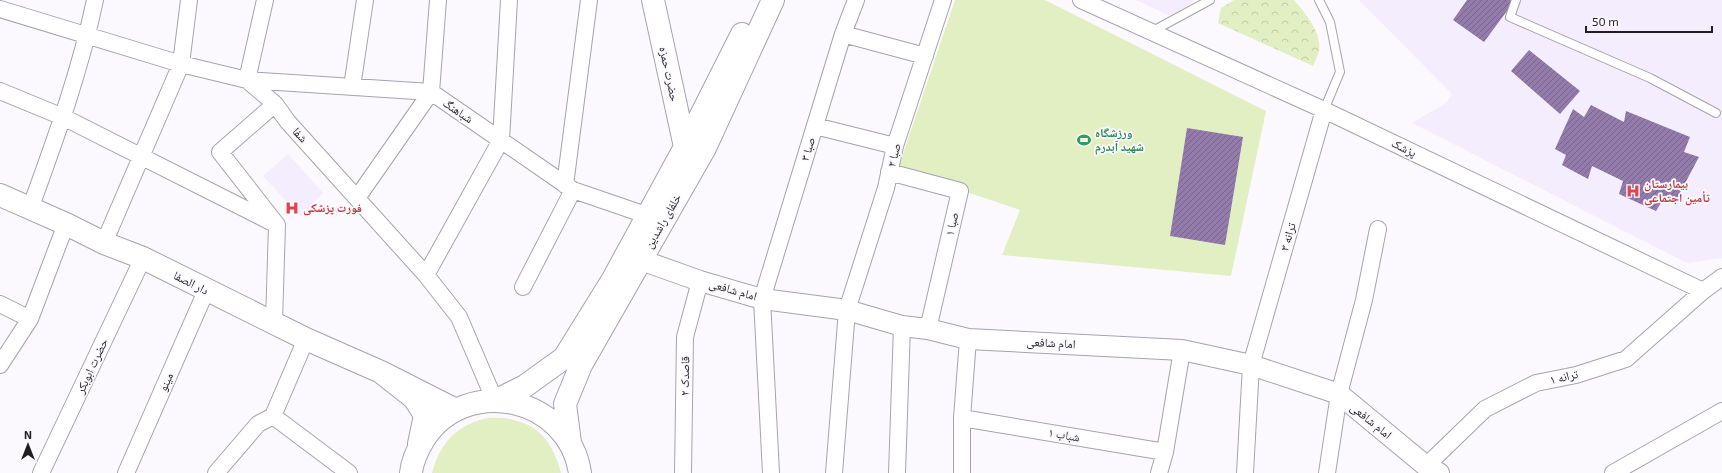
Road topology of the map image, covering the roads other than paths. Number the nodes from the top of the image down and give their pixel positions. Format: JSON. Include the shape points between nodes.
{"nodes":[{"id":1,"x":95,"y":0,"type":"edge"},
{"id":2,"x":189,"y":0,"type":"edge"},
{"id":3,"x":265,"y":0,"type":"edge"},
{"id":4,"x":365,"y":0,"type":"edge"},
{"id":5,"x":438,"y":0,"type":"edge"},
{"id":6,"x":509,"y":0,"type":"edge"},
{"id":7,"x":589,"y":0,"type":"edge"},
{"id":8,"x":653,"y":0,"type":"edge"},
{"id":9,"x":758,"y":0,"type":"edge"},
{"id":10,"x":773,"y":0,"type":"edge"},
{"id":11,"x":856,"y":0,"type":"edge"},
{"id":12,"x":943,"y":0,"type":"edge"},
{"id":13,"x":1081,"y":0,"type":"edge"},
{"id":14,"x":1210,"y":0,"type":"edge"},
{"id":15,"x":1319,"y":0,"type":"edge"},
{"id":16,"x":1516,"y":0,"type":"edge"},
{"id":17,"x":3,"y":6,"type":"edge"},
{"id":18,"x":1151,"y":32,"type":"junction"},
{"id":19,"x":843,"y":34,"type":"junction"},
{"id":20,"x":87,"y":35,"type":"junction"},
{"id":21,"x":925,"y":56,"type":"junction"},
{"id":22,"x":181,"y":64,"type":"junction"},
{"id":23,"x":247,"y":80,"type":"junction"},
{"id":24,"x":352,"y":87,"type":"junction"},
{"id":25,"x":0,"y":91,"type":"edge"},
{"id":26,"x":431,"y":92,"type":"junction"},
{"id":27,"x":275,"y":104,"type":"junction"},
{"id":28,"x":1324,"y":110,"type":"junction"},
{"id":29,"x":1716,"y":113,"type":"dead end"},
{"id":30,"x":63,"y":117,"type":"junction"},
{"id":31,"x":815,"y":126,"type":"junction"},
{"id":32,"x":501,"y":140,"type":"junction"},
{"id":33,"x":895,"y":146,"type":"junction"},
{"id":34,"x":685,"y":147,"type":"junction"},
{"id":35,"x":141,"y":157,"type":"junction"},
{"id":36,"x":889,"y":172,"type":"junction"},
{"id":37,"x":569,"y":188,"type":"junction"},
{"id":38,"x":0,"y":195,"type":"edge"},
{"id":39,"x":357,"y":198,"type":"junction"},
{"id":40,"x":30,"y":209,"type":"junction"},
{"id":41,"x":646,"y":215,"type":"junction"},
{"id":42,"x":66,"y":224,"type":"junction"},
{"id":43,"x":277,"y":225,"type":"junction"},
{"id":44,"x":1378,"y":229,"type":"dead end"},
{"id":45,"x":104,"y":243,"type":"junction"},
{"id":46,"x":142,"y":258,"type":"junction"},
{"id":47,"x":641,"y":260,"type":"junction"},
{"id":48,"x":426,"y":275,"type":"junction"},
{"id":49,"x":1722,"y":277,"type":"edge"},
{"id":50,"x":700,"y":280,"type":"junction"},
{"id":51,"x":523,"y":287,"type":"dead end"},
{"id":52,"x":206,"y":291,"type":"junction"},
{"id":53,"x":1703,"y":291,"type":"junction"},
{"id":54,"x":762,"y":299,"type":"junction"},
{"id":55,"x":0,"y":304,"type":"edge"},
{"id":56,"x":847,"y":310,"type":"junction"},
{"id":57,"x":30,"y":319,"type":"junction"},
{"id":58,"x":274,"y":322,"type":"junction"},
{"id":59,"x":902,"y":326,"type":"junction"},
{"id":60,"x":928,"y":329,"type":"junction"},
{"id":61,"x":306,"y":339,"type":"junction"},
{"id":62,"x":968,"y":339,"type":"junction"},
{"id":63,"x":1182,"y":350,"type":"junction"},
{"id":64,"x":1251,"y":364,"type":"junction"},
{"id":65,"x":0,"y":365,"type":"edge"},
{"id":66,"x":380,"y":372,"type":"junction"},
{"id":67,"x":1339,"y":394,"type":"junction"},
{"id":68,"x":495,"y":401,"type":"junction"},
{"id":69,"x":456,"y":410,"type":"junction"},
{"id":70,"x":1722,"y":411,"type":"edge"},
{"id":71,"x":273,"y":416,"type":"junction"},
{"id":72,"x":962,"y":418,"type":"junction"},
{"id":73,"x":570,"y":443,"type":"junction"},
{"id":74,"x":417,"y":452,"type":"junction"},
{"id":75,"x":1165,"y":452,"type":"junction"},
{"id":76,"x":1432,"y":469,"type":"edge"},
{"id":77,"x":41,"y":473,"type":"edge"},
{"id":78,"x":126,"y":473,"type":"edge"},
{"id":79,"x":216,"y":473,"type":"edge"},
{"id":80,"x":349,"y":473,"type":"edge"},
{"id":81,"x":411,"y":473,"type":"edge"},
{"id":82,"x":580,"y":473,"type":"edge"},
{"id":83,"x":683,"y":473,"type":"edge"},
{"id":84,"x":771,"y":473,"type":"edge"},
{"id":85,"x":834,"y":473,"type":"edge"},
{"id":86,"x":897,"y":473,"type":"edge"},
{"id":87,"x":962,"y":473,"type":"edge"},
{"id":88,"x":1159,"y":473,"type":"edge"},
{"id":89,"x":1245,"y":473,"type":"edge"},
{"id":90,"x":1327,"y":473,"type":"edge"},
{"id":91,"x":1613,"y":473,"type":"edge"}],
"edges":[{"from":1,"to":20,"type":"street"},
{"from":2,"to":22,"type":"street"},
{"from":3,"to":23,"type":"street"},
{"from":4,"to":24,"type":"street"},
{"from":5,"to":26,"type":"street"},
{"from":6,"to":32,"type":"street"},
{"from":7,"to":37,"type":"street"},
{"from":8,"to":34,"type":"main road","name":"حضرت حمزه"},
{"from":9,"to":34,"type":"main road","name":"خلفای راشدین"},
{"from":10,"to":47,"type":"main road","name":"خلفای راشدین","via":[[705,148]]},
{"from":11,"to":19,"type":"street","name":"صبا ۳"},
{"from":12,"to":21,"type":"street","name":"صبا ۲"},
{"from":13,"to":18,"type":"street","name":"پزشک"},
{"from":14,"to":18,"type":"lane"},
{"from":15,"to":28,"type":"lane","via":[[1330,22],[1340,72]]},
{"from":16,"to":29,"type":"lane","via":[[1510,17],[1650,78]]},
{"from":17,"to":20,"type":"street","name":"شفا"},
{"from":18,"to":28,"type":"street","name":"پزشک"},
{"from":19,"to":21,"type":"street"},
{"from":19,"to":31,"type":"street","name":"صبا ۳"},
{"from":20,"to":22,"type":"street","name":"شفا"},
{"from":20,"to":30,"type":"street"},
{"from":21,"to":33,"type":"street","name":"صبا ۲"},
{"from":22,"to":23,"type":"street","name":"شفا"},
{"from":22,"to":35,"type":"street"},
{"from":23,"to":24,"type":"street","name":"شباهنگ"},
{"from":23,"to":27,"type":"street","name":"شفا"},
{"from":24,"to":26,"type":"street","name":"شباهنگ"},
{"from":25,"to":30,"type":"street"},
{"from":26,"to":32,"type":"street","name":"شباهنگ"},
{"from":26,"to":39,"type":"street"},
{"from":27,"to":39,"type":"street","name":"شفا","via":[[288,122]]},
{"from":27,"to":43,"type":"street","via":[[220,152]]},
{"from":28,"to":53,"type":"street","name":"پزشک"},
{"from":28,"to":64,"type":"street","name":"ترانه ۳"},
{"from":30,"to":35,"type":"street"},
{"from":30,"to":40,"type":"street"},
{"from":31,"to":33,"type":"street"},
{"from":31,"to":54,"type":"street","name":"صبا ۳"},
{"from":32,"to":37,"type":"street","name":"شباهنگ"},
{"from":32,"to":48,"type":"street"},
{"from":33,"to":36,"type":"street","name":"صبا ۲"},
{"from":34,"to":41,"type":"main road","name":"خلفای راشدین"},
{"from":35,"to":43,"type":"street"},
{"from":35,"to":45,"type":"street"},
{"from":36,"to":56,"type":"street","name":"صبا ۲"},
{"from":36,"to":60,"type":"street","name":"صبا ۱","via":[[960,191]]},
{"from":37,"to":41,"type":"street","name":"شباهنگ"},
{"from":37,"to":51,"type":"street"},
{"from":38,"to":40,"type":"main road","name":"دار الصفا"},
{"from":39,"to":48,"type":"street","name":"شفا"},
{"from":40,"to":42,"type":"main road","name":"دار الصفا"},
{"from":41,"to":68,"type":"main road","name":"خلفای راشدین","via":[[613,279],[564,358],[525,386]]},
{"from":42,"to":45,"type":"main road","name":"دار الصفا"},
{"from":42,"to":57,"type":"street"},
{"from":43,"to":58,"type":"street"},
{"from":44,"to":67,"type":"street","via":[[1364,300]]},
{"from":45,"to":46,"type":"main road","name":"دار الصفا"},
{"from":46,"to":52,"type":"main road","name":"دار الصفا"},
{"from":46,"to":77,"type":"street","name":"حضرت ابوبکر"},
{"from":47,"to":50,"type":"street","name":"امام شافعی"},
{"from":47,"to":73,"type":"main road","name":"خلفای راشدین","via":[[581,365],[565,404]]},
{"from":48,"to":68,"type":"street","name":"شفا","via":[[459,317]]},
{"from":49,"to":53,"type":"street"},
{"from":50,"to":54,"type":"street","name":"امام شافعی"},
{"from":50,"to":83,"type":"street","name":"قاصدک ۲","via":[[685,337]]},
{"from":52,"to":58,"type":"main road","name":"دار الصفا"},
{"from":52,"to":78,"type":"street","name":"مینو"},
{"from":53,"to":76,"type":"street","name":"ترانه ۱","via":[[1626,359],[1536,384],[1485,409]]},
{"from":54,"to":56,"type":"street","name":"امام شافعی"},
{"from":54,"to":84,"type":"street","name":"صبا ۳"},
{"from":55,"to":57,"type":"street"},
{"from":56,"to":59,"type":"street","name":"امام شافعی"},
{"from":56,"to":85,"type":"street","name":"صبا ۲"},
{"from":57,"to":65,"type":"street"},
{"from":58,"to":61,"type":"main road","name":"دار الصفا"},
{"from":59,"to":60,"type":"street","name":"امام شافعی"},
{"from":59,"to":86,"type":"street"},
{"from":60,"to":62,"type":"street","name":"امام شافعی"},
{"from":61,"to":66,"type":"main road","name":"دار الصفا"},
{"from":61,"to":71,"type":"street"},
{"from":62,"to":63,"type":"street","name":"امام شافعی"},
{"from":62,"to":72,"type":"street"},
{"from":63,"to":64,"type":"street","name":"امام شافعی"},
{"from":63,"to":75,"type":"street"},
{"from":64,"to":67,"type":"street","name":"امام شافعی"},
{"from":64,"to":89,"type":"street","name":"ترانه ۳"},
{"from":66,"to":69,"type":"main road"},
{"from":66,"to":74,"type":"main road","via":[[414,398],[425,415]]},
{"from":67,"to":76,"type":"street","name":"امام شافعی"},
{"from":67,"to":90,"type":"street"},
{"from":68,"to":69,"type":"main road","via":[[475,403]]},
{"from":68,"to":73,"type":"main road","via":[[512,402],[540,413],[559,428]]},
{"from":69,"to":74,"type":"main road","via":[[433,427]]},
{"from":70,"to":91,"type":"street"},
{"from":71,"to":79,"type":"street","via":[[258,424]]},
{"from":71,"to":80,"type":"street"},
{"from":72,"to":75,"type":"street","name":"شباب ۱"},
{"from":72,"to":87,"type":"street"},
{"from":73,"to":82,"type":"main road"},
{"from":74,"to":81,"type":"main road"},
{"from":75,"to":88,"type":"street"}]}
